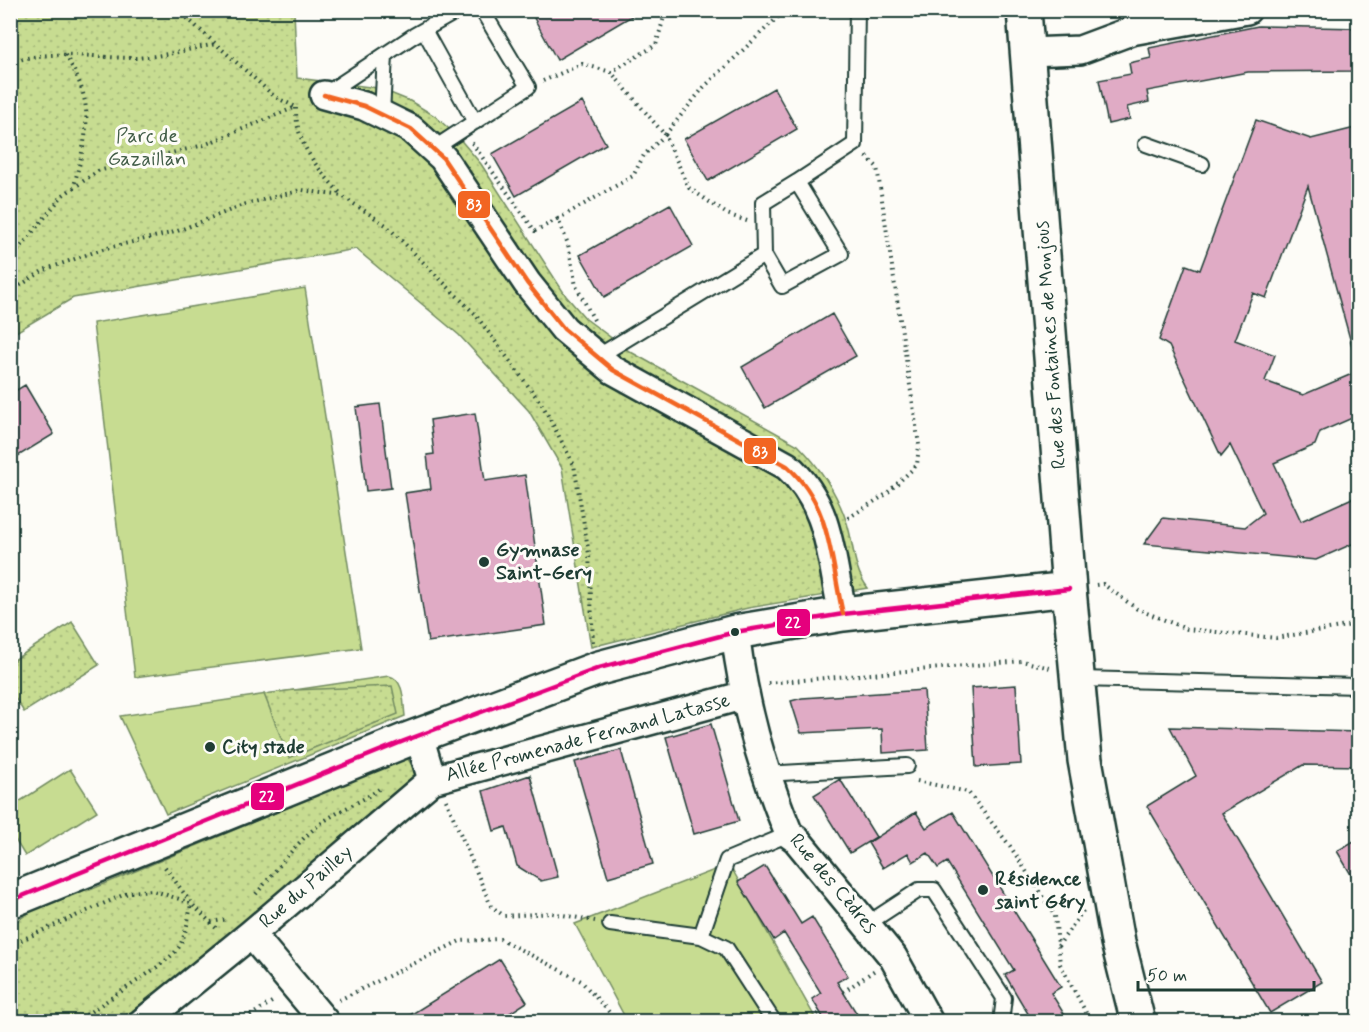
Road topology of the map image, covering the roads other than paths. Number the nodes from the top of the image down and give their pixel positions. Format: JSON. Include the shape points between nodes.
{"nodes":[{"id":1,"x":459,"y":10,"type":"edge"},
{"id":2,"x":482,"y":10,"type":"edge"},
{"id":3,"x":857,"y":10,"type":"edge"},
{"id":4,"x":1024,"y":10,"type":"edge"},
{"id":5,"x":1247,"y":10,"type":"edge"},
{"id":6,"x":424,"y":30,"type":"junction"},
{"id":7,"x":1028,"y":52,"type":"junction"},
{"id":8,"x":385,"y":55,"type":"junction"},
{"id":9,"x":324,"y":95,"type":"joint"},
{"id":10,"x":382,"y":114,"type":"junction"},
{"id":11,"x":469,"y":126,"type":"junction"},
{"id":12,"x":1146,"y":144,"type":"dead end"},
{"id":13,"x":433,"y":149,"type":"junction"},
{"id":14,"x":1202,"y":164,"type":"dead end"},
{"id":15,"x":797,"y":182,"type":"junction"},
{"id":16,"x":764,"y":255,"type":"junction"},
{"id":17,"x":603,"y":353,"type":"junction"},
{"id":18,"x":1082,"y":587,"type":"junction"},
{"id":19,"x":843,"y":614,"type":"junction"},
{"id":20,"x":735,"y":632,"type":"junction"},
{"id":21,"x":1069,"y":674,"type":"junction"},
{"id":22,"x":1359,"y":686,"type":"edge"},
{"id":23,"x":744,"y":690,"type":"junction"},
{"id":24,"x":419,"y":736,"type":"junction"},
{"id":25,"x":907,"y":766,"type":"dead end"},
{"id":26,"x":764,"y":774,"type":"junction"},
{"id":27,"x":432,"y":780,"type":"junction"},
{"id":28,"x":789,"y":834,"type":"junction"},
{"id":29,"x":104,"y":863,"type":"junction"},
{"id":30,"x":10,"y":901,"type":"edge"},
{"id":31,"x":10,"y":915,"type":"edge"},
{"id":32,"x":610,"y":924,"type":"road end"},
{"id":33,"x":867,"y":924,"type":"junction"},
{"id":34,"x":700,"y":936,"type":"junction"},
{"id":35,"x":243,"y":941,"type":"junction"},
{"id":36,"x":321,"y":1016,"type":"edge"},
{"id":37,"x":143,"y":1022,"type":"edge"},
{"id":38,"x":774,"y":1022,"type":"edge"},
{"id":39,"x":929,"y":1022,"type":"edge"},
{"id":40,"x":1001,"y":1022,"type":"edge"},
{"id":41,"x":1138,"y":1022,"type":"edge"}],
"edges":[{"from":1,"to":6,"type":"lane"},
{"from":2,"to":11,"type":"lane","via":[[528,87]]},
{"from":3,"to":15,"type":"lane","via":[[855,144]]},
{"from":4,"to":7,"type":"street","name":"Rue des Fontaines de Monjous"},
{"from":5,"to":7,"type":"street","via":[[1131,31],[1080,50]]},
{"from":6,"to":8,"type":"lane"},
{"from":6,"to":11,"type":"lane"},
{"from":7,"to":18,"type":"street","name":"Rue des Fontaines de Monjous"},
{"from":8,"to":9,"type":"lane"},
{"from":8,"to":10,"type":"lane"},
{"from":9,"to":10,"type":"street"},
{"from":10,"to":13,"type":"street","via":[[411,129]]},
{"from":11,"to":13,"type":"lane"},
{"from":12,"to":14,"type":"lane"},
{"from":13,"to":17,"type":"street","via":[[564,329]]},
{"from":15,"to":16,"type":"lane","via":[[763,203]]},
{"from":15,"to":16,"type":"lane","via":[[841,254],[782,286]]},
{"from":16,"to":17,"type":"lane"},
{"from":17,"to":19,"type":"street","via":[[613,370],[787,466],[805,482],[827,530]]},
{"from":18,"to":19,"type":"street"},
{"from":18,"to":21,"type":"street","name":"Rue des Fontaines de Monjous"},
{"from":19,"to":20,"type":"street"},
{"from":20,"to":23,"type":"street","name":"Rue des Cèdres"},
{"from":20,"to":24,"type":"street","via":[[599,668]]},
{"from":21,"to":22,"type":"lane"},
{"from":21,"to":41,"type":"street","name":"Rue des Fontaines de Monjous","via":[[1118,942]]},
{"from":23,"to":26,"type":"street","name":"Rue des Cèdres"},
{"from":23,"to":27,"type":"street","name":"Allée Promenade Fernand Latasse"},
{"from":24,"to":27,"type":"street"},
{"from":24,"to":29,"type":"street"},
{"from":25,"to":26,"type":"lane"},
{"from":26,"to":28,"type":"street","name":"Rue des Cèdres"},
{"from":27,"to":35,"type":"street","name":"Rue du Pailley"},
{"from":28,"to":33,"type":"street","name":"Rue des Cèdres"},
{"from":28,"to":34,"type":"lane","via":[[727,860]]},
{"from":29,"to":30,"type":"street"},
{"from":29,"to":31,"type":"street"},
{"from":32,"to":34,"type":"lane"},
{"from":33,"to":39,"type":"street","name":"Rue des Cèdres","via":[[893,957]]},
{"from":33,"to":40,"type":"lane","via":[[919,890],[934,890],[1005,998]]},
{"from":34,"to":38,"type":"lane","via":[[726,948]]},
{"from":35,"to":36,"type":"street","via":[[296,987]]},
{"from":35,"to":37,"type":"street","name":"Rue du Pailley"}]}
